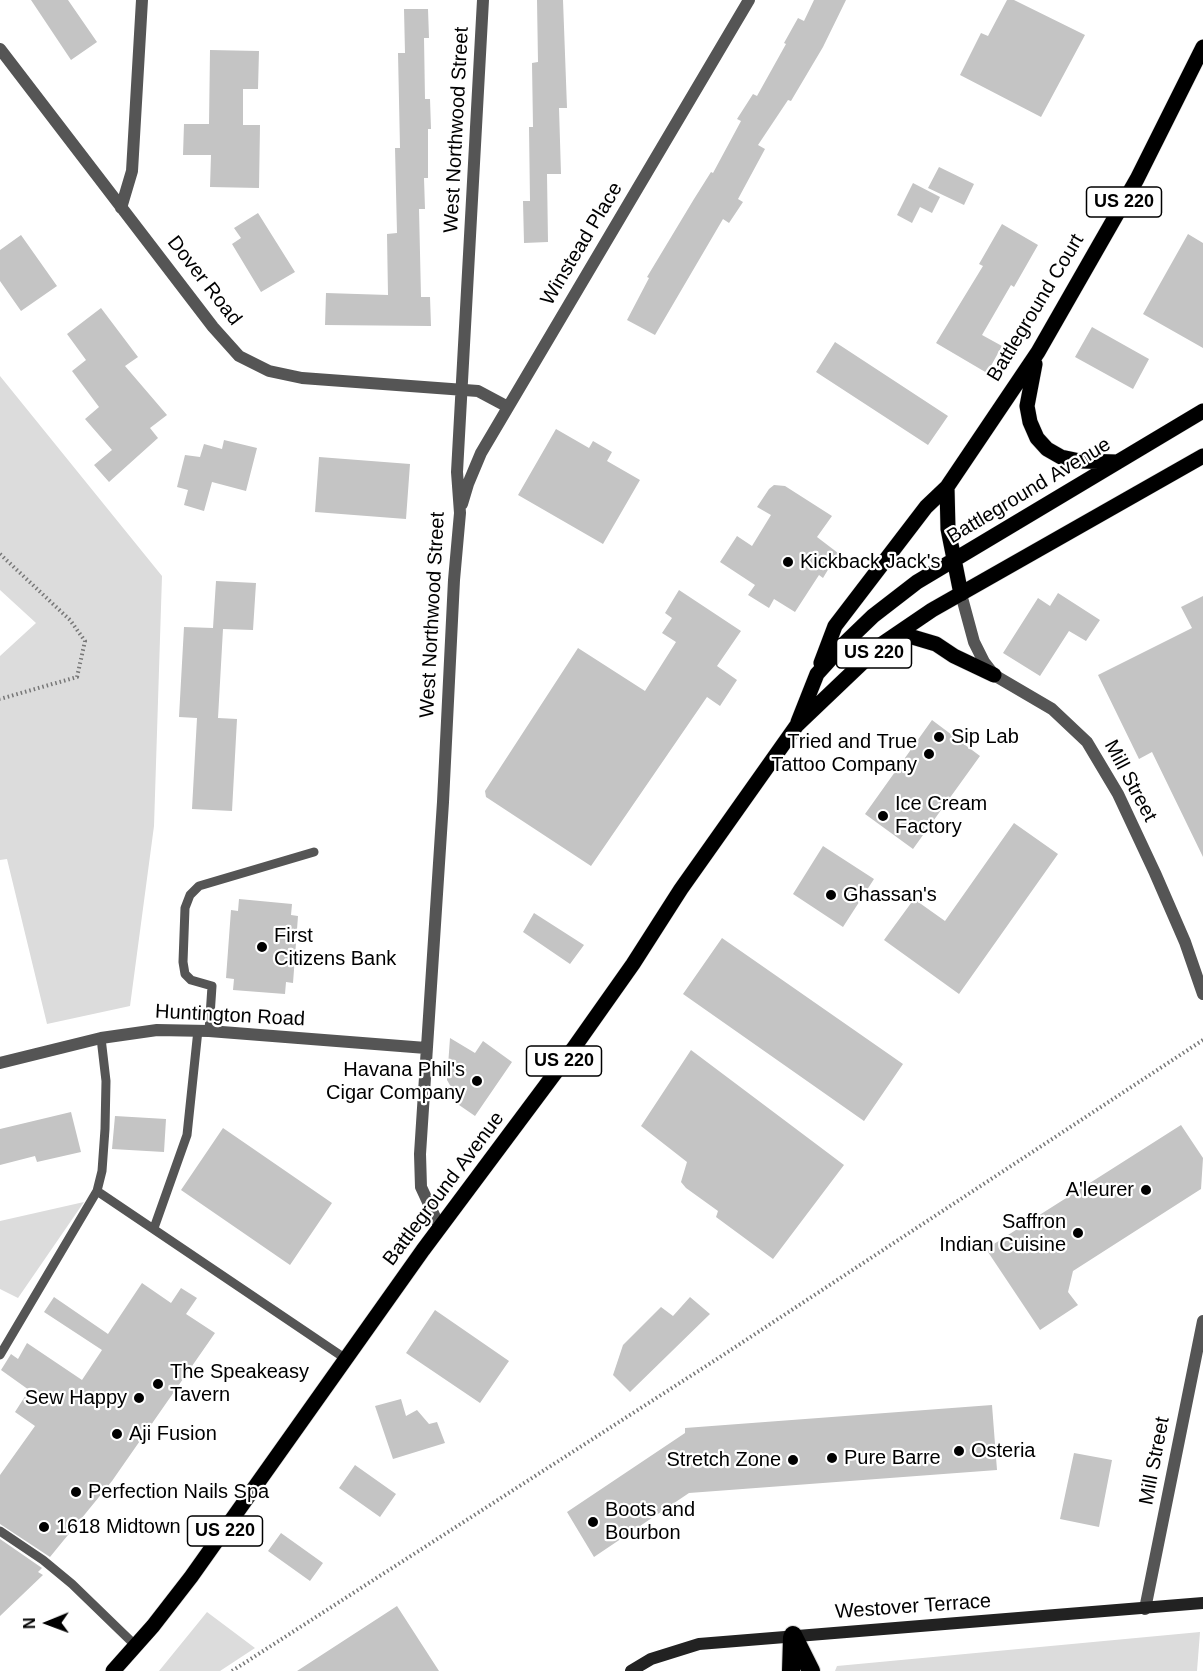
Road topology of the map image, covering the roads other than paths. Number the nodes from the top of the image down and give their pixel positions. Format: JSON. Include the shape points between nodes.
{"nodes":[{"id":1,"x":142,"y":0,"type":"edge"},
{"id":2,"x":483,"y":0,"type":"edge"},
{"id":3,"x":749,"y":0,"type":"edge"},
{"id":4,"x":1203,"y":47,"type":"edge"},
{"id":5,"x":0,"y":49,"type":"edge"},
{"id":6,"x":121,"y":208,"type":"junction"},
{"id":7,"x":1038,"y":352,"type":"junction"},
{"id":8,"x":463,"y":389,"type":"junction"},
{"id":9,"x":508,"y":407,"type":"junction"},
{"id":10,"x":1203,"y":411,"type":"edge"},
{"id":11,"x":1203,"y":456,"type":"edge"},
{"id":12,"x":1117,"y":462,"type":"junction"},
{"id":13,"x":947,"y":487,"type":"junction"},
{"id":14,"x":460,"y":513,"type":"junction"},
{"id":15,"x":954,"y":561,"type":"junction"},
{"id":16,"x":962,"y":594,"type":"junction"},
{"id":17,"x":899,"y":633,"type":"junction"},
{"id":18,"x":817,"y":674,"type":"junction"},
{"id":19,"x":994,"y":675,"type":"junction"},
{"id":20,"x":797,"y":725,"type":"junction"},
{"id":21,"x":314,"y":852,"type":"dead end"},
{"id":22,"x":1203,"y":994,"type":"edge"},
{"id":23,"x":203,"y":1030,"type":"junction"},
{"id":24,"x":101,"y":1038,"type":"junction"},
{"id":25,"x":426,"y":1048,"type":"junction"},
{"id":26,"x":0,"y":1062,"type":"edge"},
{"id":27,"x":97,"y":1191,"type":"junction"},
{"id":28,"x":154,"y":1228,"type":"junction"},
{"id":29,"x":440,"y":1228,"type":"junction"},
{"id":30,"x":1203,"y":1321,"type":"edge"},
{"id":31,"x":0,"y":1354,"type":"edge"},
{"id":32,"x":346,"y":1359,"type":"junction"},
{"id":33,"x":0,"y":1531,"type":"edge"},
{"id":34,"x":1202,"y":1603,"type":"edge"},
{"id":35,"x":1145,"y":1609,"type":"junction"},
{"id":36,"x":793,"y":1635,"type":"junction"},
{"id":37,"x":136,"y":1646,"type":"junction"},
{"id":38,"x":113,"y":1671,"type":"edge"},
{"id":39,"x":631,"y":1671,"type":"edge"},
{"id":40,"x":791,"y":1671,"type":"edge"},
{"id":41,"x":811,"y":1671,"type":"edge"}],
"edges":[{"from":1,"to":6,"type":"street","via":[[132,171]]},
{"from":2,"to":8,"type":"street","name":"West Northwood Street"},
{"from":3,"to":9,"type":"street","name":"Winstead Place"},
{"from":4,"to":7,"type":"main road","name":"Battleground Court","number":"US 220","via":[[1137,179]]},
{"from":5,"to":6,"type":"street","name":"Dover Road"},
{"from":6,"to":8,"type":"street","name":"Dover Road","via":[[239,356],[269,371],[302,378]]},
{"from":7,"to":12,"type":"main road","via":[[1027,406],[1037,438],[1061,457]]},
{"from":7,"to":13,"type":"main road","name":"Battleground Court","number":"US 220"},
{"from":8,"to":9,"type":"street","name":"Dover Road","via":[[478,391]]},
{"from":8,"to":14,"type":"street","name":"West Northwood Street","via":[[456,472]]},
{"from":9,"to":14,"type":"street","name":"Winstead Place","via":[[481,453]]},
{"from":10,"to":12,"type":"main road","name":"Battleground Avenue"},
{"from":11,"to":16,"type":"main road","name":"Battleground Avenue","number":"US 220"},
{"from":12,"to":15,"type":"main road","name":"Battleground Avenue"},
{"from":13,"to":15,"type":"main road"},
{"from":13,"to":18,"type":"main road","number":"US 220","via":[[926,507],[836,626]]},
{"from":14,"to":25,"type":"street","name":"West Northwood Street"},
{"from":15,"to":16,"type":"main road"},
{"from":15,"to":18,"type":"main road","name":"Battleground Avenue","via":[[917,582],[873,616]]},
{"from":16,"to":17,"type":"main road","name":"Battleground Avenue","number":"US 220"},
{"from":16,"to":19,"type":"street","name":"Mill Street","via":[[975,642]]},
{"from":17,"to":19,"type":"main road","via":[[936,644]]},
{"from":17,"to":20,"type":"main road","name":"Battleground Avenue","number":"US 220"},
{"from":18,"to":20,"type":"main road","name":"Battleground Avenue","number":"US 220"},
{"from":19,"to":22,"type":"street","name":"Mill Street","via":[[1052,709],[1087,742],[1118,794],[1155,873]]},
{"from":20,"to":29,"type":"main road","name":"Battleground Avenue","number":"US 220","via":[[607,1001]]},
{"from":21,"to":23,"type":"lane","via":[[199,886],[190,895],[185,908],[183,962],[185,974],[191,980],[212,986]]},
{"from":23,"to":24,"type":"street","name":"Huntington Road","via":[[157,1030]]},
{"from":23,"to":25,"type":"street","name":"Huntington Road"},
{"from":23,"to":28,"type":"lane","via":[[187,1135]]},
{"from":24,"to":26,"type":"street","name":"Huntington Road"},
{"from":24,"to":27,"type":"lane","via":[[106,1081],[105,1130]]},
{"from":25,"to":29,"type":"street","name":"West Northwood Street","via":[[421,1187]]},
{"from":27,"to":28,"type":"lane"},
{"from":27,"to":31,"type":"lane"},
{"from":28,"to":32,"type":"lane"},
{"from":29,"to":32,"type":"main road","name":"Battleground Avenue","number":"US 220"},
{"from":30,"to":35,"type":"street","name":"Mill Street"},
{"from":32,"to":37,"type":"main road","name":"Battleground Avenue","number":"US 220","via":[[191,1577]]},
{"from":33,"to":37,"type":"lane","via":[[72,1584]]},
{"from":34,"to":35,"type":"main road","name":"Westover Terrace"},
{"from":35,"to":36,"type":"main road","name":"Westover Terrace"},
{"from":36,"to":39,"type":"main road","name":"Westover Terrace","via":[[699,1644],[651,1659]]},
{"from":36,"to":40,"type":"highway"},
{"from":36,"to":41,"type":"highway"},
{"from":37,"to":38,"type":"main road","name":"Battleground Avenue","number":"US 220"}]}
